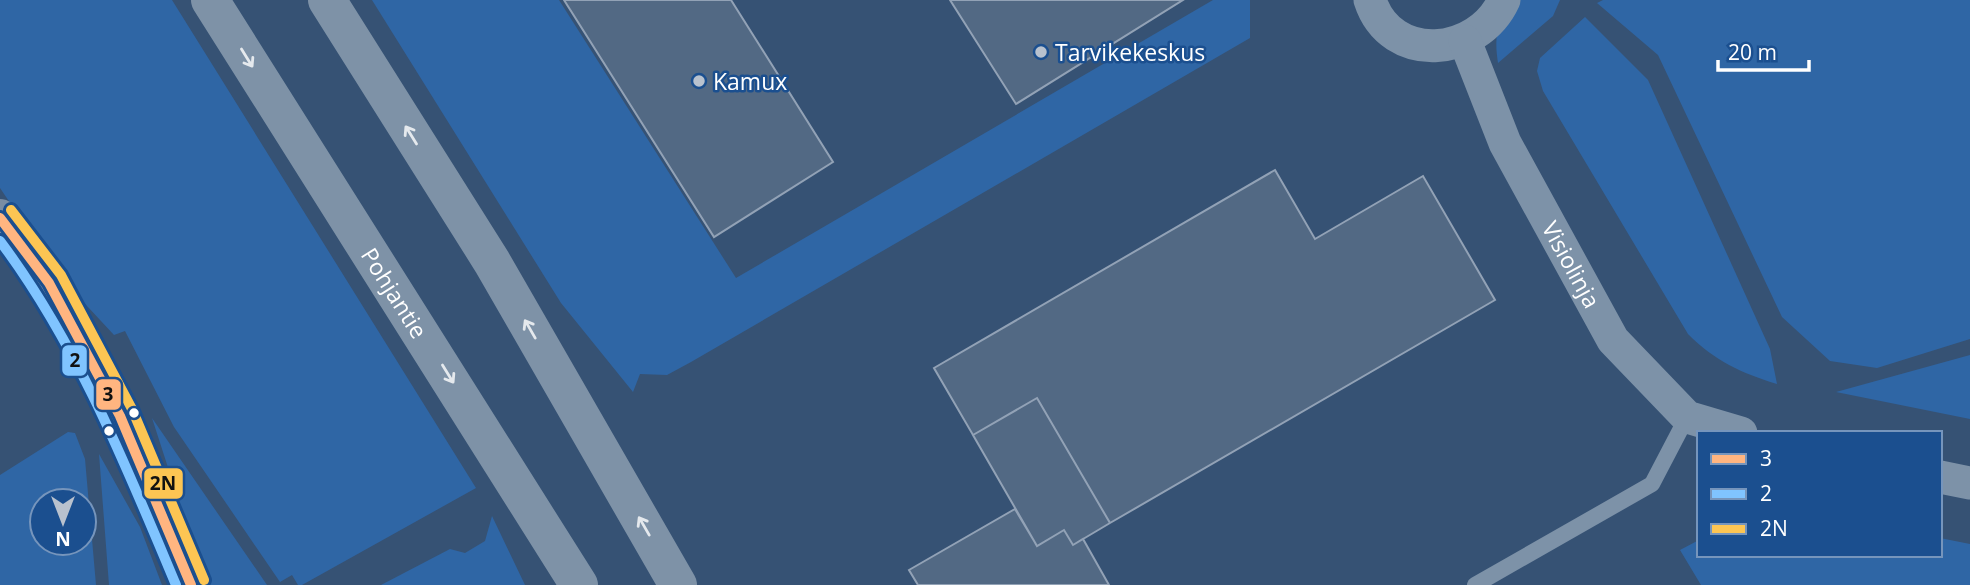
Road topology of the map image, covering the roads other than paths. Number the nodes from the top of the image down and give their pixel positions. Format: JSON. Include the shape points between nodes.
{"nodes":[{"id":1,"x":210,"y":0,"type":"edge"},
{"id":2,"x":327,"y":0,"type":"edge"},
{"id":3,"x":1370,"y":0,"type":"edge"},
{"id":4,"x":1504,"y":0,"type":"edge"},
{"id":5,"x":1465,"y":41,"type":"junction"},
{"id":6,"x":0,"y":218,"type":"edge"},
{"id":7,"x":1687,"y":417,"type":"junction"},
{"id":8,"x":1734,"y":431,"type":"edge"},
{"id":9,"x":1942,"y":477,"type":"edge"},
{"id":10,"x":1970,"y":483,"type":"edge"},
{"id":11,"x":555,"y":543,"type":"junction"},
{"id":12,"x":191,"y":585,"type":"edge"},
{"id":13,"x":571,"y":585,"type":"edge"},
{"id":14,"x":579,"y":585,"type":"edge"},
{"id":15,"x":678,"y":585,"type":"edge"},
{"id":16,"x":1475,"y":585,"type":"edge"}],
"edges":[{"from":1,"to":11,"type":"highway","name":"Pohjantie","one_way":true},
{"from":15,"to":2,"type":"highway","one_way":true,"via":[[492,262]]},
{"from":3,"to":5,"type":"street","via":[[1381,21],[1411,42],[1448,46]]},
{"from":4,"to":5,"type":"street","via":[[1494,18]]},
{"from":5,"to":7,"type":"street","name":"Visiolinja","via":[[1505,143],[1613,340]]},
{"from":6,"to":12,"type":"street","via":[[49,283],[120,416]]},
{"from":7,"to":8,"type":"street","name":"Visiolinja"},
{"from":7,"to":16,"type":"lane","via":[[1652,484]]},
{"from":9,"to":10,"type":"street"},
{"from":11,"to":13,"type":"highway"},
{"from":11,"to":14,"type":"highway","name":"Pohjantie"}]}
